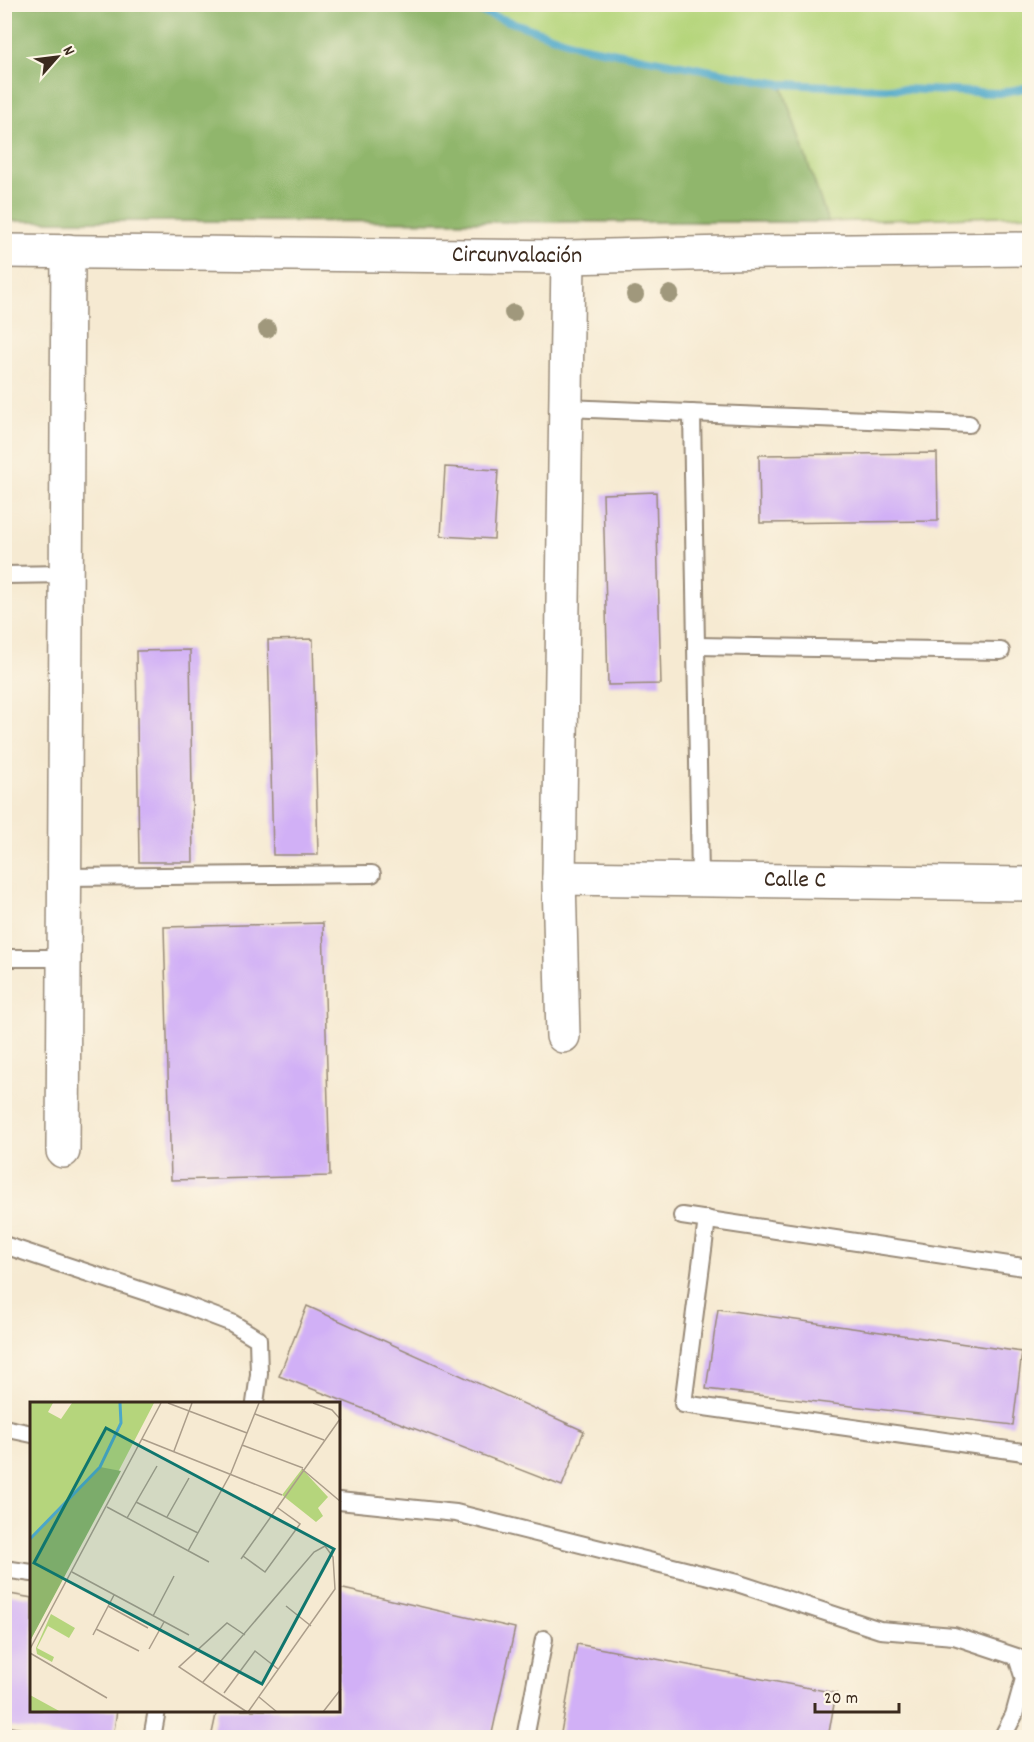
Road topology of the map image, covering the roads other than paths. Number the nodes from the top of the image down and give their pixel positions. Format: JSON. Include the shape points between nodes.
{"nodes":[{"id":1,"x":1029,"y":249,"type":"edge"},
{"id":2,"x":4,"y":251,"type":"edge"},
{"id":3,"x":68,"y":251,"type":"junction"},
{"id":4,"x":568,"y":257,"type":"junction"},
{"id":5,"x":566,"y":408,"type":"junction"},
{"id":6,"x":692,"y":413,"type":"junction"},
{"id":7,"x":969,"y":424,"type":"dead end"},
{"id":8,"x":66,"y":574,"type":"junction"},
{"id":9,"x":4,"y":575,"type":"edge"},
{"id":10,"x":696,"y":646,"type":"junction"},
{"id":11,"x":1001,"y":651,"type":"dead end"},
{"id":12,"x":372,"y":874,"type":"dead end"},
{"id":13,"x":65,"y":877,"type":"junction"},
{"id":14,"x":559,"y":878,"type":"junction"},
{"id":15,"x":700,"y":878,"type":"junction"},
{"id":16,"x":1029,"y":884,"type":"edge"},
{"id":17,"x":4,"y":958,"type":"edge"},
{"id":18,"x":64,"y":958,"type":"junction"},
{"id":19,"x":563,"y":1036,"type":"dead end"},
{"id":20,"x":63,"y":1151,"type":"dead end"},
{"id":21,"x":682,"y":1216,"type":"dead end"},
{"id":22,"x":707,"y":1219,"type":"junction"},
{"id":23,"x":4,"y":1245,"type":"edge"},
{"id":24,"x":1029,"y":1268,"type":"edge"},
{"id":25,"x":255,"y":1402,"type":"edge"},
{"id":26,"x":4,"y":1428,"type":"edge"},
{"id":27,"x":30,"y":1434,"type":"edge"},
{"id":28,"x":1029,"y":1453,"type":"edge"},
{"id":29,"x":340,"y":1501,"type":"edge"},
{"id":30,"x":4,"y":1569,"type":"edge"},
{"id":31,"x":30,"y":1573,"type":"edge"},
{"id":32,"x":544,"y":1639,"type":"dead end"},
{"id":33,"x":157,"y":1712,"type":"edge"},
{"id":34,"x":152,"y":1737,"type":"edge"},
{"id":35,"x":525,"y":1737,"type":"edge"},
{"id":36,"x":1002,"y":1737,"type":"edge"}],
"edges":[{"from":1,"to":4,"type":"street","name":"Circunvalación"},
{"from":2,"to":3,"type":"street","name":"Circunvalación"},
{"from":3,"to":4,"type":"street","name":"Circunvalación"},
{"from":3,"to":8,"type":"street"},
{"from":4,"to":5,"type":"street"},
{"from":5,"to":6,"type":"lane"},
{"from":5,"to":14,"type":"street"},
{"from":6,"to":7,"type":"lane"},
{"from":6,"to":10,"type":"lane"},
{"from":8,"to":9,"type":"lane"},
{"from":8,"to":13,"type":"street"},
{"from":10,"to":11,"type":"lane"},
{"from":10,"to":15,"type":"lane"},
{"from":12,"to":13,"type":"lane"},
{"from":13,"to":18,"type":"street"},
{"from":14,"to":15,"type":"street","name":"Calle C"},
{"from":14,"to":19,"type":"street"},
{"from":15,"to":16,"type":"street","name":"Calle C"},
{"from":17,"to":18,"type":"lane"},
{"from":18,"to":20,"type":"street"},
{"from":21,"to":22,"type":"lane"},
{"from":22,"to":24,"type":"lane"},
{"from":22,"to":28,"type":"lane","via":[[683,1404]]},
{"from":23,"to":25,"type":"lane","via":[[182,1304],[232,1323],[258,1339]]},
{"from":26,"to":27,"type":"lane"},
{"from":29,"to":36,"type":"lane","via":[[456,1513],[737,1583],[880,1630],[954,1636],[1017,1657],[1024,1679],[1014,1715]]},
{"from":30,"to":31,"type":"lane"},
{"from":32,"to":35,"type":"lane"},
{"from":33,"to":34,"type":"lane"}]}
